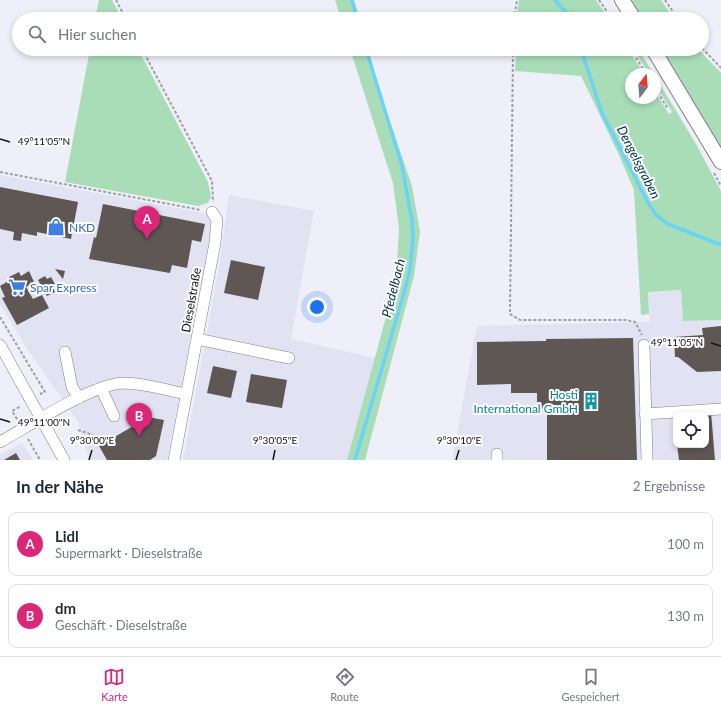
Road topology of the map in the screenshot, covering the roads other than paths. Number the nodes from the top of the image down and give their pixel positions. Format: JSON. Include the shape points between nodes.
{"nodes":[{"id":1,"x":622,"y":0,"type":"edge"},
{"id":2,"x":630,"y":12,"type":"edge"},
{"id":3,"x":657,"y":56,"type":"edge"},
{"id":4,"x":721,"y":162,"type":"edge"},
{"id":5,"x":212,"y":212,"type":"road end"},
{"id":6,"x":197,"y":339,"type":"junction"},
{"id":7,"x":0,"y":345,"type":"edge"},
{"id":8,"x":644,"y":345,"type":"road end"},
{"id":9,"x":65,"y":352,"type":"dead end"},
{"id":10,"x":289,"y":358,"type":"dead end"},
{"id":11,"x":101,"y":388,"type":"junction"},
{"id":12,"x":186,"y":394,"type":"junction"},
{"id":13,"x":79,"y":398,"type":"junction"},
{"id":14,"x":721,"y":409,"type":"edge"},
{"id":15,"x":645,"y":414,"type":"junction"},
{"id":16,"x":114,"y":416,"type":"dead end"},
{"id":17,"x":42,"y":418,"type":"junction"},
{"id":18,"x":0,"y":442,"type":"edge"},
{"id":19,"x":64,"y":460,"type":"edge"},
{"id":20,"x":174,"y":460,"type":"edge"},
{"id":21,"x":647,"y":460,"type":"edge"}],
"edges":[{"from":1,"to":2,"type":"main road"},
{"from":3,"to":4,"type":"main road"},
{"from":5,"to":6,"type":"street","name":"Dieselstraße","via":[[217,220],[216,235]]},
{"from":6,"to":10,"type":"street"},
{"from":6,"to":12,"type":"street","name":"Dieselstraße"},
{"from":7,"to":17,"type":"street"},
{"from":8,"to":15,"type":"street"},
{"from":9,"to":13,"type":"street","via":[[72,387]]},
{"from":11,"to":12,"type":"street","via":[[122,383],[140,384]]},
{"from":11,"to":13,"type":"street"},
{"from":11,"to":16,"type":"street"},
{"from":12,"to":20,"type":"street","name":"Dieselstraße"},
{"from":13,"to":17,"type":"street"},
{"from":14,"to":15,"type":"street"},
{"from":15,"to":21,"type":"street"},
{"from":17,"to":18,"type":"street"},
{"from":17,"to":19,"type":"street"}]}
